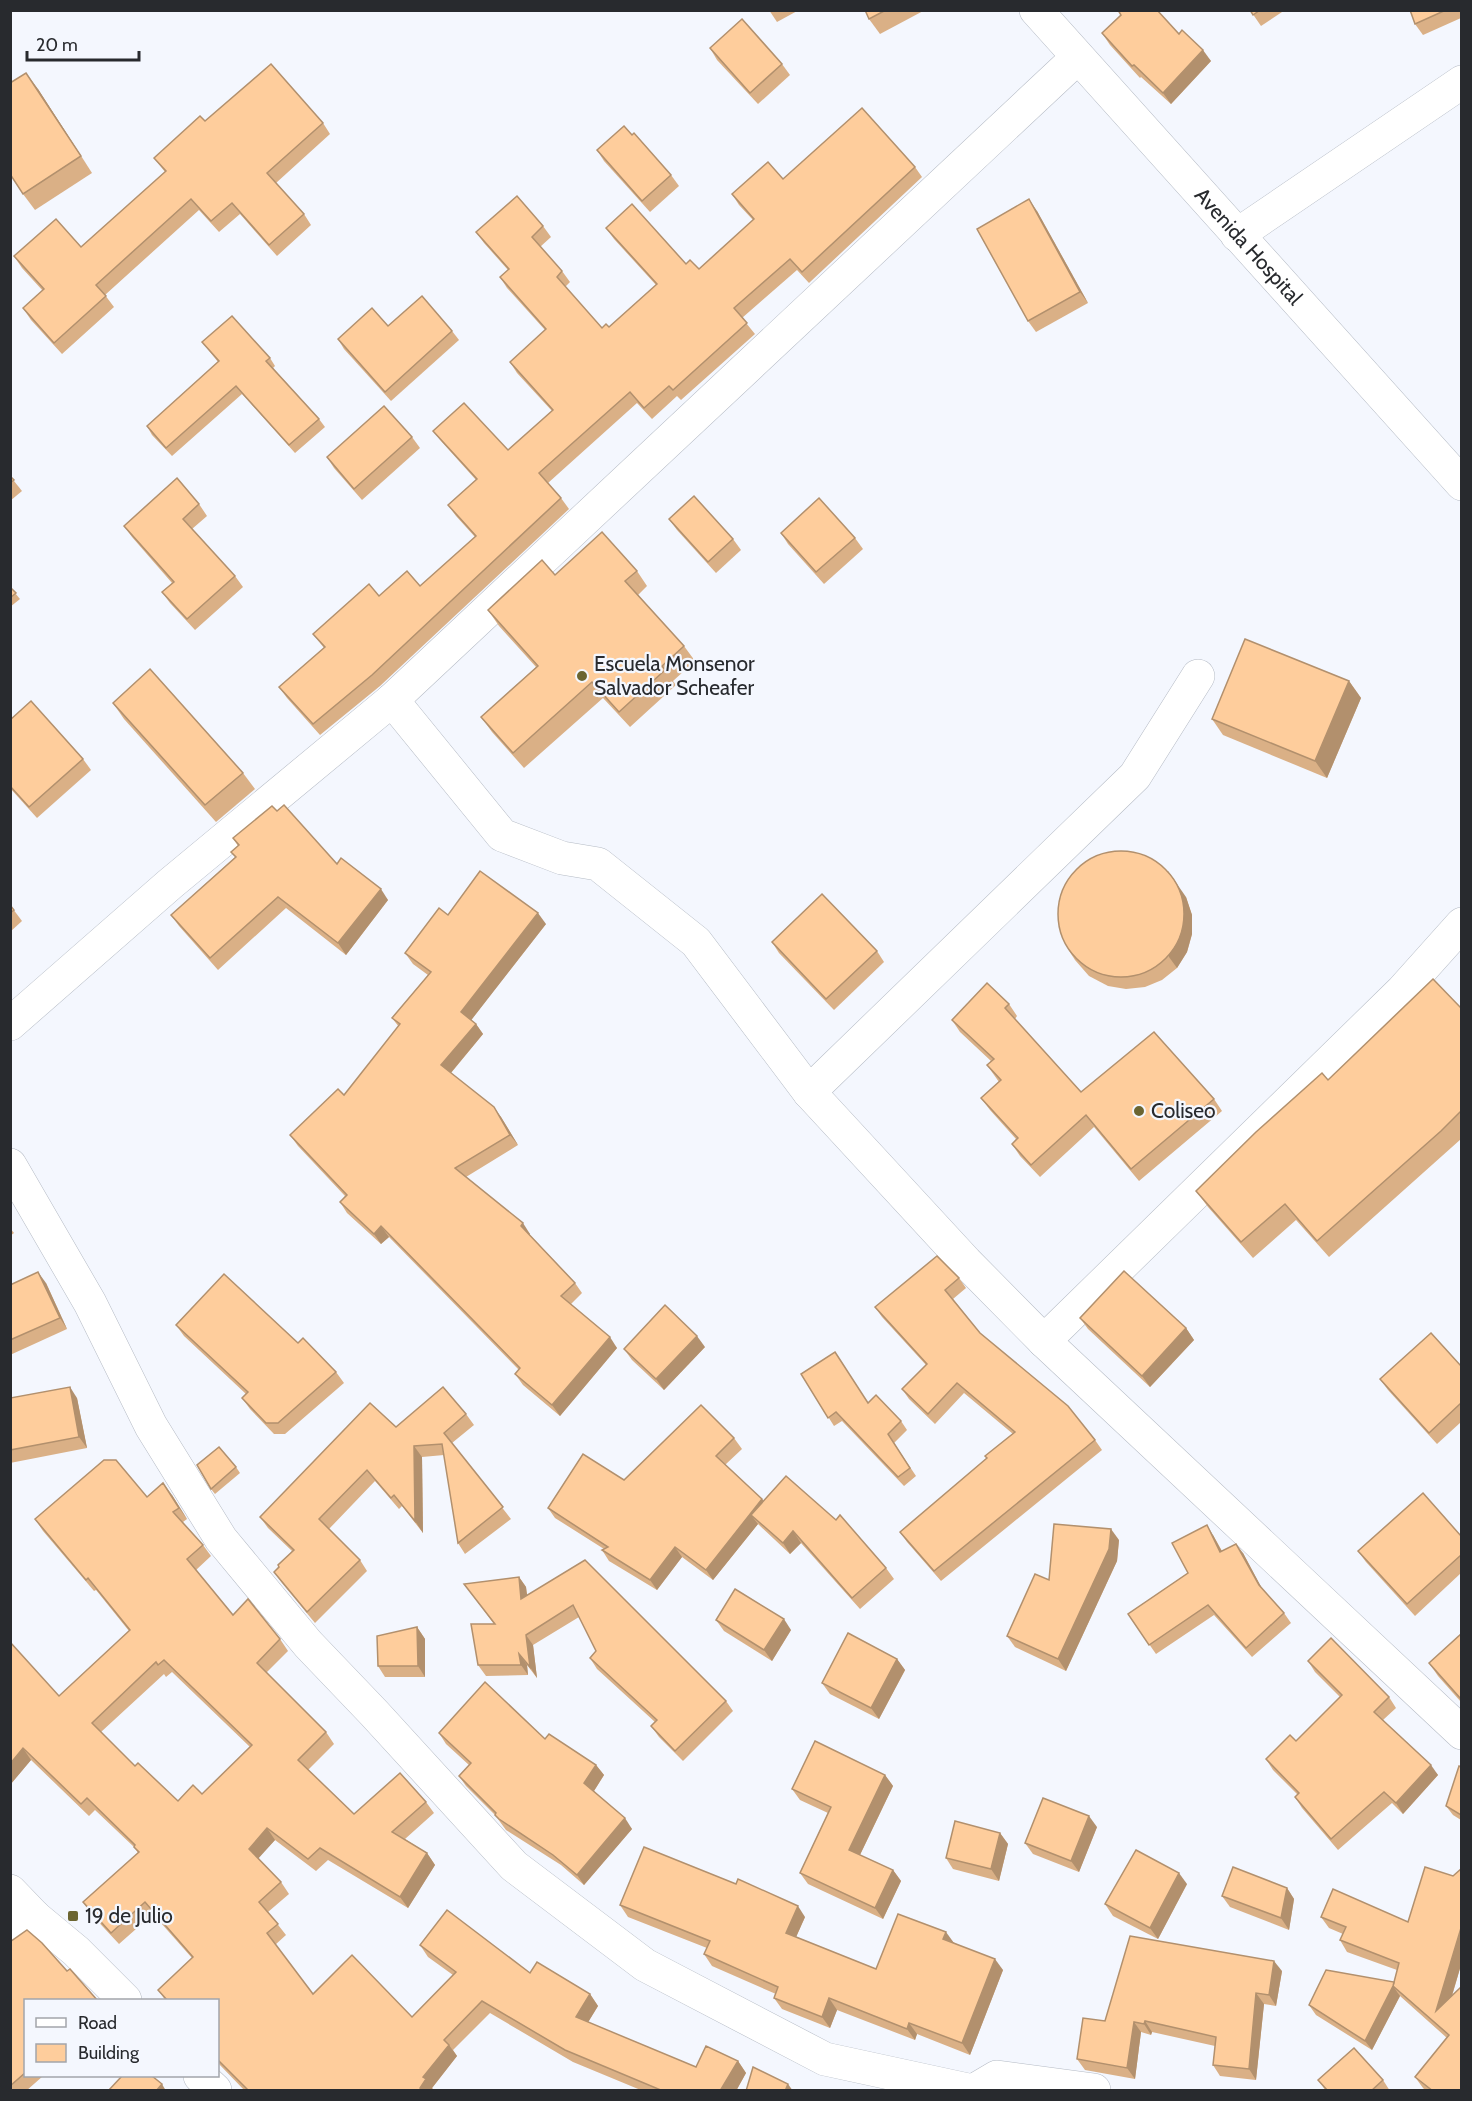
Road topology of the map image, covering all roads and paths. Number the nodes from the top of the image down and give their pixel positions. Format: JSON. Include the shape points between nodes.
{"nodes":[{"id":1,"x":1036,"y":10,"type":"edge"},
{"id":2,"x":1077,"y":58,"type":"junction"},
{"id":3,"x":1461,"y":82,"type":"edge"},
{"id":4,"x":1237,"y":235,"type":"junction"},
{"id":5,"x":1461,"y":484,"type":"edge"},
{"id":6,"x":1198,"y":676,"type":"dead end"},
{"id":7,"x":392,"y":700,"type":"junction"},
{"id":8,"x":1461,"y":924,"type":"edge"},
{"id":9,"x":10,"y":1024,"type":"edge"},
{"id":10,"x":809,"y":1092,"type":"junction"},
{"id":11,"x":10,"y":1165,"type":"edge"},
{"id":12,"x":1044,"y":1341,"type":"junction"},
{"id":13,"x":1461,"y":1733,"type":"edge"},
{"id":14,"x":10,"y":1891,"type":"edge"},
{"id":15,"x":23,"y":1927,"type":"edge"},
{"id":16,"x":123,"y":1999,"type":"edge"},
{"id":17,"x":968,"y":2091,"type":"edge"},
{"id":18,"x":975,"y":2091,"type":"edge"},
{"id":19,"x":1094,"y":2091,"type":"edge"}],
"edges":[{"from":1,"to":2,"type":"street","name":"Avenida Hospital"},
{"from":2,"to":4,"type":"street","name":"Avenida Hospital"},
{"from":2,"to":7,"type":"street"},
{"from":3,"to":4,"type":"street"},
{"from":4,"to":5,"type":"street","name":"Avenida Hospital"},
{"from":6,"to":10,"type":"street","via":[[1135,776]]},
{"from":7,"to":9,"type":"street","via":[[170,884]]},
{"from":7,"to":10,"type":"street","via":[[502,835],[562,858],[598,864],[696,942]]},
{"from":8,"to":12,"type":"street","via":[[1402,990]]},
{"from":10,"to":12,"type":"street"},
{"from":11,"to":17,"type":"street","via":[[90,1303],[151,1426],[221,1539],[308,1644],[514,1866],[645,1965],[825,2059]]},
{"from":12,"to":13,"type":"street"},
{"from":14,"to":15,"type":"street"},
{"from":15,"to":16,"type":"street","via":[[76,1951]]},
{"from":18,"to":19,"type":"street","via":[[997,2077]]}]}
